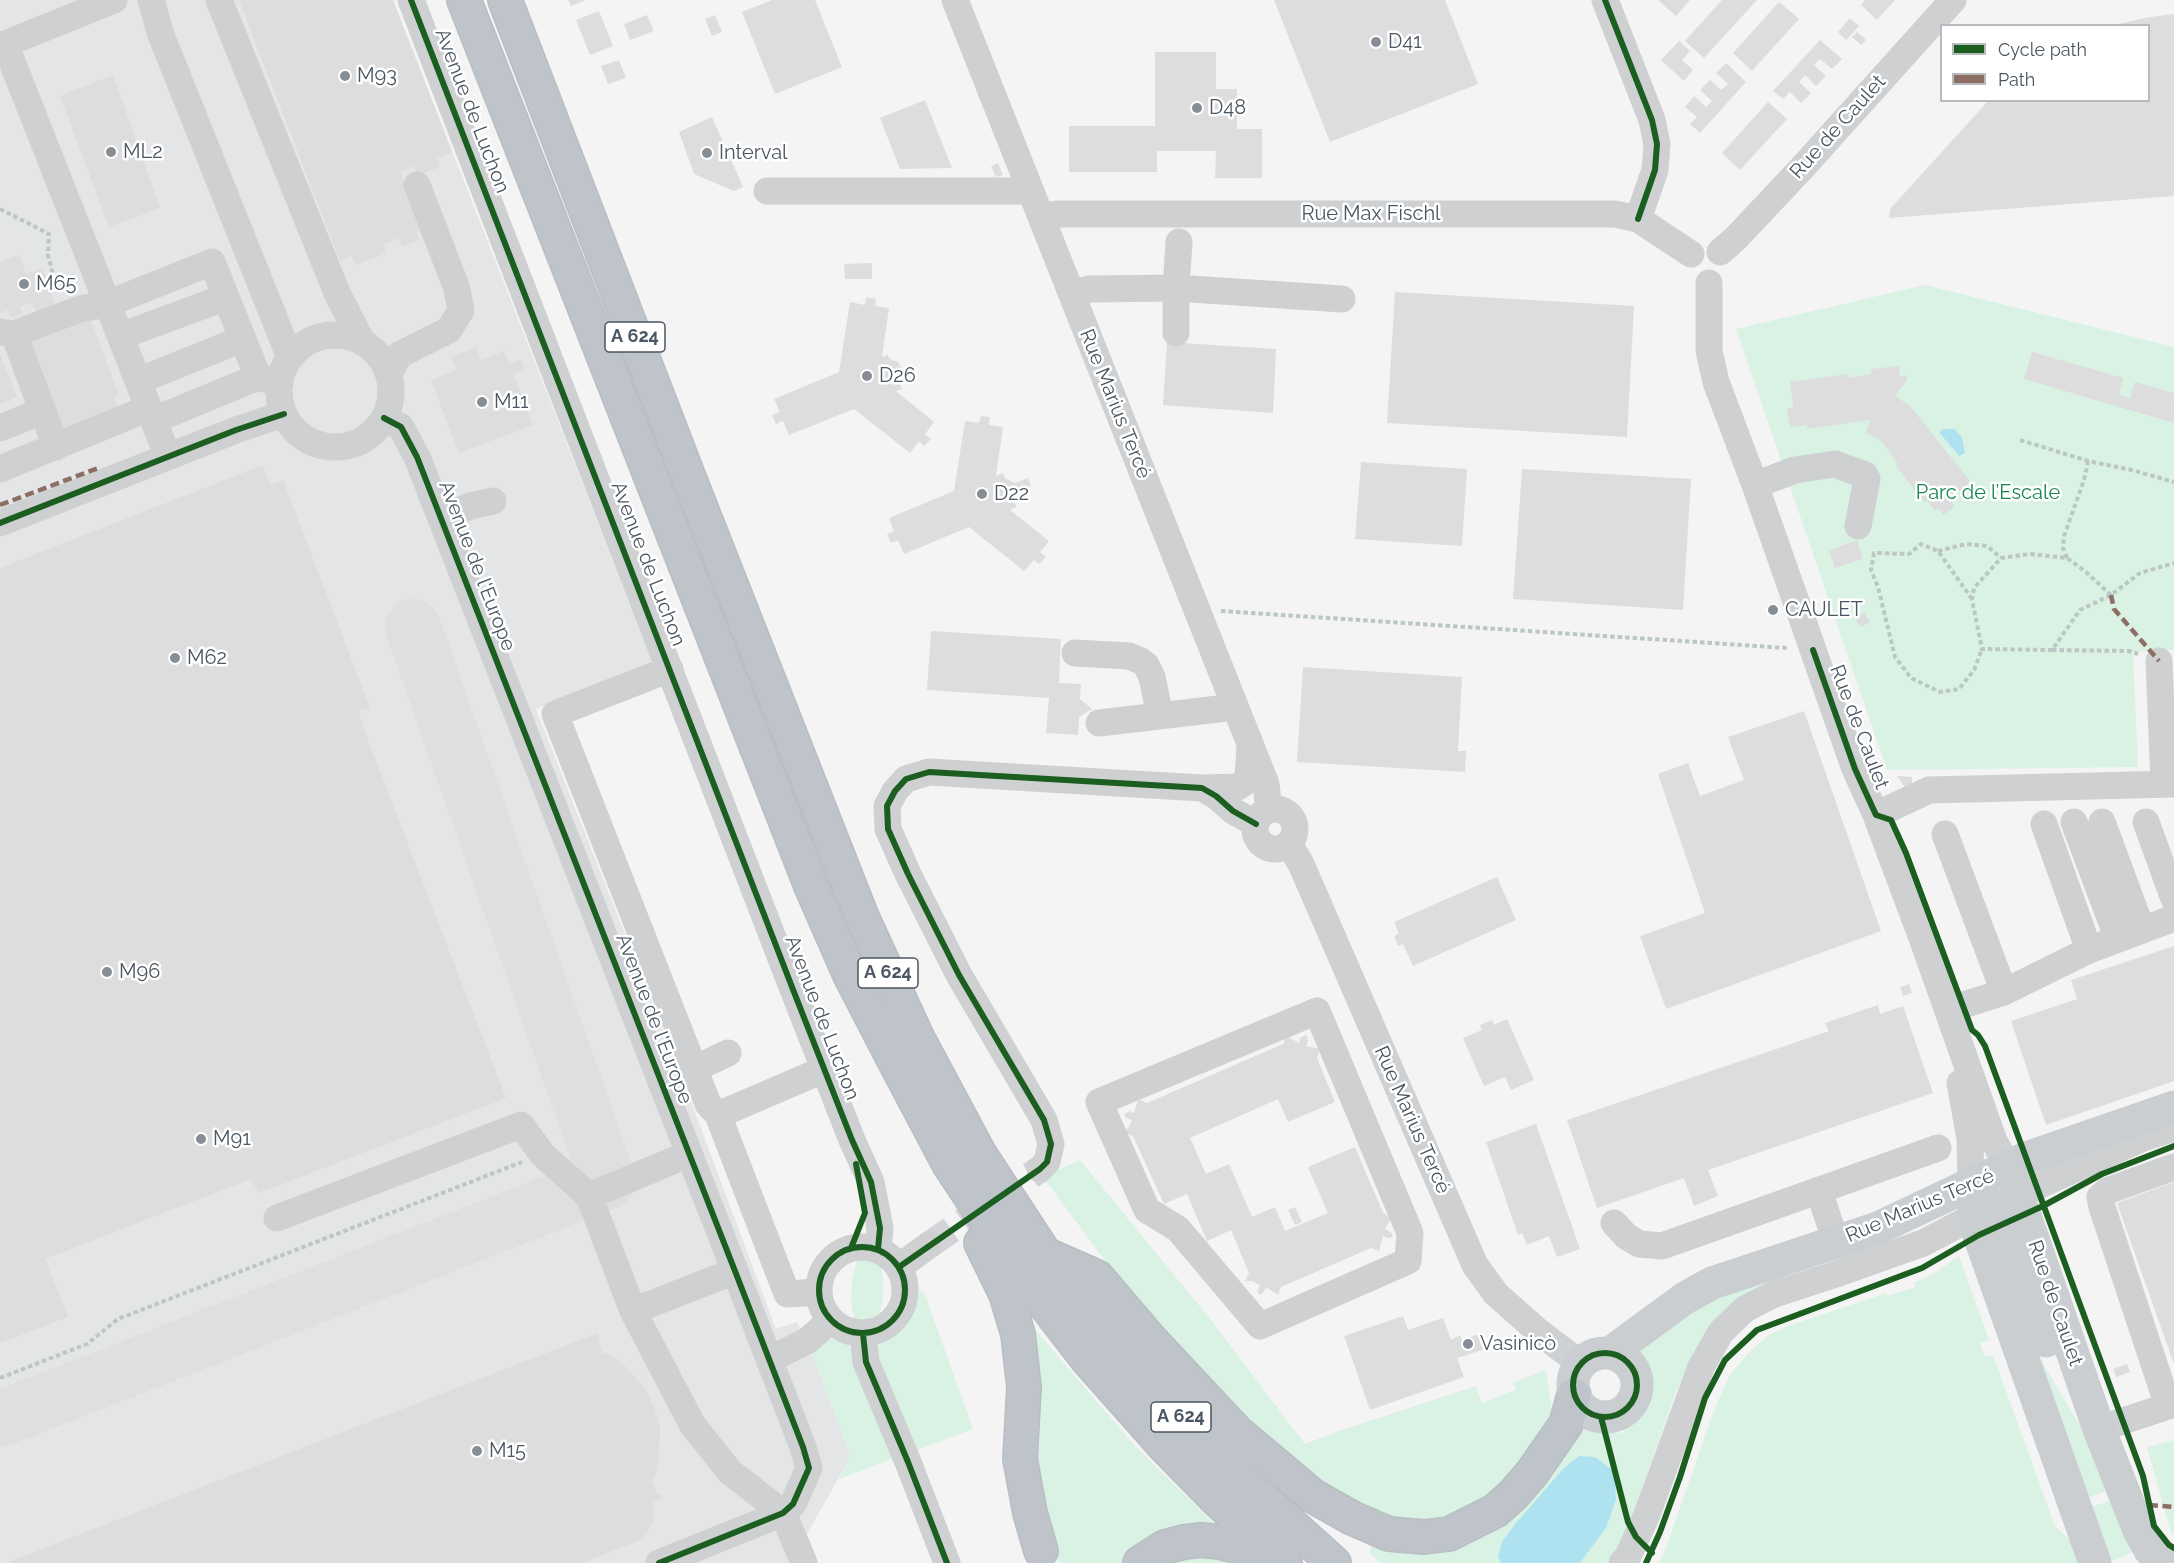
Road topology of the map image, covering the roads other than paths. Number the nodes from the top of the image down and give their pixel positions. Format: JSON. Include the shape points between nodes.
{"nodes":[{"id":1,"x":114,"y":0,"type":"edge"},
{"id":2,"x":152,"y":0,"type":"edge"},
{"id":3,"x":219,"y":0,"type":"edge"},
{"id":4,"x":411,"y":0,"type":"edge"},
{"id":5,"x":464,"y":0,"type":"edge"},
{"id":6,"x":505,"y":0,"type":"edge"},
{"id":7,"x":1605,"y":0,"type":"edge"},
{"id":8,"x":1953,"y":0,"type":"edge"},
{"id":9,"x":963,"y":4,"type":"edge"},
{"id":10,"x":417,"y":184,"type":"dead end"},
{"id":11,"x":767,"y":191,"type":"dead end"},
{"id":12,"x":1031,"y":191,"type":"junction"},
{"id":13,"x":1041,"y":216,"type":"junction"},
{"id":14,"x":1638,"y":219,"type":"junction"},
{"id":15,"x":1179,"y":242,"type":"dead end"},
{"id":16,"x":1720,"y":252,"type":"junction"},
{"id":17,"x":1691,"y":254,"type":"junction"},
{"id":18,"x":1709,"y":283,"type":"junction"},
{"id":19,"x":1176,"y":288,"type":"junction"},
{"id":20,"x":1071,"y":293,"type":"junction"},
{"id":21,"x":226,"y":297,"type":"junction"},
{"id":22,"x":1342,"y":299,"type":"dead end"},
{"id":23,"x":107,"y":304,"type":"junction"},
{"id":24,"x":7,"y":333,"type":"edge"},
{"id":25,"x":1176,"y":333,"type":"dead end"},
{"id":26,"x":121,"y":336,"type":"junction"},
{"id":27,"x":242,"y":339,"type":"junction"},
{"id":28,"x":362,"y":342,"type":"junction"},
{"id":29,"x":294,"y":352,"type":"junction"},
{"id":30,"x":388,"y":374,"type":"junction"},
{"id":31,"x":269,"y":380,"type":"junction"},
{"id":32,"x":138,"y":381,"type":"junction"},
{"id":33,"x":42,"y":411,"type":"junction"},
{"id":34,"x":152,"y":414,"type":"junction"},
{"id":35,"x":284,"y":414,"type":"junction"},
{"id":36,"x":384,"y":418,"type":"junction"},
{"id":37,"x":0,"y":428,"type":"edge"},
{"id":38,"x":56,"y":447,"type":"junction"},
{"id":39,"x":168,"y":456,"type":"junction"},
{"id":40,"x":0,"y":469,"type":"edge"},
{"id":41,"x":1755,"y":485,"type":"junction"},
{"id":42,"x":493,"y":501,"type":"dead end"},
{"id":43,"x":442,"y":518,"type":"junction"},
{"id":44,"x":0,"y":523,"type":"edge"},
{"id":45,"x":1858,"y":526,"type":"dead end"},
{"id":46,"x":1076,"y":654,"type":"dead end"},
{"id":47,"x":2159,"y":661,"type":"road end"},
{"id":48,"x":670,"y":669,"type":"junction"},
{"id":49,"x":1235,"y":707,"type":"junction"},
{"id":50,"x":1160,"y":716,"type":"junction"},
{"id":51,"x":1099,"y":723,"type":"dead end"},
{"id":52,"x":1250,"y":745,"type":"junction"},
{"id":53,"x":2169,"y":784,"type":"edge"},
{"id":54,"x":1202,"y":788,"type":"junction"},
{"id":55,"x":1876,"y":815,"type":"junction"},
{"id":56,"x":1262,"y":817,"type":"junction"},
{"id":57,"x":2074,"y":822,"type":"dead end"},
{"id":58,"x":2102,"y":822,"type":"dead end"},
{"id":59,"x":2146,"y":822,"type":"dead end"},
{"id":60,"x":2044,"y":824,"type":"dead end"},
{"id":61,"x":1945,"y":834,"type":"dead end"},
{"id":62,"x":2174,"y":899,"type":"edge"},
{"id":63,"x":2174,"y":918,"type":"edge"},
{"id":64,"x":2130,"y":935,"type":"junction"},
{"id":65,"x":2089,"y":950,"type":"junction"},
{"id":66,"x":850,"y":975,"type":"junction"},
{"id":67,"x":2004,"y":992,"type":"junction"},
{"id":68,"x":1948,"y":1010,"type":"junction"},
{"id":69,"x":728,"y":1053,"type":"dead end"},
{"id":70,"x":694,"y":1069,"type":"junction"},
{"id":71,"x":825,"y":1069,"type":"junction"},
{"id":72,"x":1403,"y":1098,"type":"junction"},
{"id":73,"x":2174,"y":1107,"type":"edge"},
{"id":74,"x":718,"y":1115,"type":"junction"},
{"id":75,"x":1360,"y":1115,"type":"junction"},
{"id":76,"x":2174,"y":1128,"type":"edge"},
{"id":77,"x":1938,"y":1148,"type":"dead end"},
{"id":78,"x":689,"y":1154,"type":"junction"},
{"id":79,"x":2174,"y":1167,"type":"edge"},
{"id":80,"x":1040,"y":1169,"type":"tunnel mouth"},
{"id":81,"x":1819,"y":1191,"type":"junction"},
{"id":82,"x":1993,"y":1194,"type":"junction"},
{"id":83,"x":589,"y":1196,"type":"junction"},
{"id":84,"x":277,"y":1218,"type":"dead end"},
{"id":85,"x":1614,"y":1224,"type":"dead end"},
{"id":86,"x":1836,"y":1242,"type":"junction"},
{"id":87,"x":929,"y":1245,"type":"tunnel mouth"},
{"id":88,"x":865,"y":1249,"type":"junction"},
{"id":89,"x":1034,"y":1265,"type":"junction"},
{"id":90,"x":898,"y":1267,"type":"junction"},
{"id":91,"x":735,"y":1271,"type":"junction"},
{"id":92,"x":819,"y":1292,"type":"junction"},
{"id":93,"x":633,"y":1311,"type":"junction"},
{"id":94,"x":831,"y":1320,"type":"junction"},
{"id":95,"x":863,"y":1334,"type":"junction"},
{"id":96,"x":769,"y":1360,"type":"junction"},
{"id":97,"x":1588,"y":1371,"type":"junction"},
{"id":98,"x":2171,"y":1405,"type":"edge"},
{"id":99,"x":2099,"y":1429,"type":"junction"},
{"id":100,"x":783,"y":1513,"type":"junction"},
{"id":101,"x":1044,"y":1559,"type":"edge"},
{"id":102,"x":659,"y":1563,"type":"edge"},
{"id":103,"x":804,"y":1563,"type":"edge"},
{"id":104,"x":947,"y":1563,"type":"edge"},
{"id":105,"x":1140,"y":1563,"type":"edge"},
{"id":106,"x":1260,"y":1563,"type":"edge"},
{"id":107,"x":1285,"y":1563,"type":"edge"},
{"id":108,"x":1334,"y":1563,"type":"edge"},
{"id":109,"x":1622,"y":1563,"type":"edge"},
{"id":110,"x":2095,"y":1563,"type":"edge"},
{"id":111,"x":2165,"y":1563,"type":"edge"}],
"edges":[{"from":1,"to":23,"type":"street","via":[[5,44]]},
{"from":2,"to":29,"type":"street","via":[[161,35],[287,350]]},
{"from":3,"to":28,"type":"street","via":[[337,293]]},
{"from":4,"to":48,"type":"street","name":"Avenue de Luchon"},
{"from":5,"to":66,"type":"highway","number":"A 624","via":[[798,852]]},
{"from":6,"to":89,"type":"highway","number":"A 624","via":[[862,917],[917,1037]]},
{"from":7,"to":14,"type":"street","via":[[1652,120],[1657,144],[1655,170]]},
{"from":8,"to":16,"type":"street","name":"Rue de Caulet","via":[[1796,175]]},
{"from":9,"to":12,"type":"street","name":"Rue Marius Tercé"},
{"from":10,"to":30,"type":"street","via":[[456,286],[460,310],[449,330],[399,355]]},
{"from":11,"to":12,"type":"street"},
{"from":12,"to":13,"type":"street","name":"Rue Marius Tercé"},
{"from":13,"to":14,"type":"street","name":"Rue Max Fischl","via":[[1615,214]]},
{"from":13,"to":20,"type":"street","name":"Rue Marius Tercé"},
{"from":14,"to":17,"type":"street","name":"Rue Max Fischl"},
{"from":15,"to":19,"type":"street"},
{"from":16,"to":17,"type":"street","via":[[1702,246]]},
{"from":16,"to":18,"type":"street","via":[[1725,262],[1723,274]]},
{"from":17,"to":18,"type":"street","via":[[1690,274]]},
{"from":18,"to":41,"type":"street","name":"Rue de Caulet","via":[[1709,351],[1716,382]]},
{"from":19,"to":20,"type":"street","via":[[1090,289]]},
{"from":19,"to":22,"type":"street"},
{"from":19,"to":25,"type":"street"},
{"from":20,"to":49,"type":"street","name":"Rue Marius Tercé"},
{"from":21,"to":23,"type":"street","via":[[212,262]]},
{"from":21,"to":26,"type":"street"},
{"from":21,"to":27,"type":"street"},
{"from":23,"to":24,"type":"street"},
{"from":23,"to":26,"type":"street"},
{"from":24,"to":33,"type":"street"},
{"from":26,"to":32,"type":"street"},
{"from":27,"to":31,"type":"street"},
{"from":27,"to":32,"type":"street"},
{"from":28,"to":29,"type":"street","via":[[327,335]]},
{"from":28,"to":30,"type":"street","via":[[379,356]]},
{"from":29,"to":31,"type":"street","via":[[282,372]]},
{"from":30,"to":36,"type":"street","via":[[391,396]]},
{"from":31,"to":34,"type":"street"},
{"from":31,"to":35,"type":"street"},
{"from":32,"to":34,"type":"street"},
{"from":33,"to":37,"type":"street"},
{"from":33,"to":38,"type":"street"},
{"from":34,"to":38,"type":"street"},
{"from":34,"to":39,"type":"street"},
{"from":35,"to":36,"type":"street","via":[[304,437],[318,445],[339,447],[364,439]]},
{"from":35,"to":39,"type":"street"},
{"from":36,"to":43,"type":"street","name":"Avenue de l'Europe","via":[[401,427]]},
{"from":38,"to":40,"type":"street"},
{"from":39,"to":44,"type":"street"},
{"from":41,"to":45,"type":"street","via":[[1796,470],[1835,464],[1865,475]]},
{"from":41,"to":55,"type":"street","name":"Rue de Caulet","via":[[1855,770]]},
{"from":42,"to":43,"type":"street"},
{"from":43,"to":78,"type":"street","name":"Avenue de l'Europe"},
{"from":46,"to":50,"type":"street","via":[[1129,656],[1141,661],[1152,677]]},
{"from":47,"to":53,"type":"street"},
{"from":48,"to":70,"type":"street","via":[[555,714]]},
{"from":48,"to":71,"type":"street","name":"Avenue de Luchon"},
{"from":49,"to":50,"type":"street"},
{"from":49,"to":52,"type":"street","name":"Rue Marius Tercé"},
{"from":50,"to":51,"type":"street"},
{"from":52,"to":54,"type":"street","via":[[1245,782],[1238,788]]},
{"from":52,"to":56,"type":"street","name":"Rue Marius Tercé","via":[[1266,784]]},
{"from":53,"to":55,"type":"street","via":[[1929,790]]},
{"from":54,"to":56,"type":"street","via":[[1233,811]]},
{"from":54,"to":80,"type":"street","via":[[929,772],[906,779],[887,806],[888,829],[908,874],[959,975],[1044,1120],[1051,1144],[1047,1162]]},
{"from":55,"to":68,"type":"street","name":"Rue de Caulet"},
{"from":56,"to":72,"type":"street","name":"Rue Marius Tercé","via":[[1284,811],[1294,822],[1289,844]]},
{"from":57,"to":64,"type":"street"},
{"from":58,"to":64,"type":"street"},
{"from":59,"to":62,"type":"street"},
{"from":60,"to":65,"type":"street"},
{"from":61,"to":67,"type":"street"},
{"from":63,"to":64,"type":"street"},
{"from":64,"to":65,"type":"street"},
{"from":65,"to":67,"type":"street"},
{"from":66,"to":89,"type":"highway","number":"A 624","via":[[949,1164]]},
{"from":66,"to":101,"type":"highway","via":[[881,1070],[982,1244],[1006,1294],[1023,1367],[1020,1459]]},
{"from":67,"to":68,"type":"street"},
{"from":68,"to":82,"type":"street","name":"Rue de Caulet","via":[[1970,1139]]},
{"from":68,"to":82,"type":"street","name":"Rue de Caulet","via":[[1994,1141]]},
{"from":69,"to":70,"type":"street"},
{"from":70,"to":74,"type":"street","via":[[708,1104]]},
{"from":71,"to":74,"type":"street"},
{"from":71,"to":88,"type":"street","name":"Avenue de Luchon","via":[[871,1182],[880,1228]]},
{"from":72,"to":75,"type":"street"},
{"from":72,"to":97,"type":"street","name":"Rue Marius Tercé","via":[[1475,1265],[1496,1294]]},
{"from":73,"to":82,"type":"main road","name":"Rue Marius Tercé","via":[[2038,1154]]},
{"from":74,"to":92,"type":"street","via":[[787,1294]]},
{"from":75,"to":75,"type":"street","via":[[1317,1011],[1099,1102],[1147,1210],[1178,1229],[1260,1326],[1408,1261],[1410,1233]]},
{"from":76,"to":82,"type":"street"},
{"from":77,"to":81,"type":"street"},
{"from":78,"to":83,"type":"street"},
{"from":78,"to":91,"type":"street","name":"Avenue de l'Europe"},
{"from":79,"to":98,"type":"street","via":[[2100,1197]]},
{"from":81,"to":85,"type":"street","via":[[1662,1246],[1639,1244]]},
{"from":81,"to":86,"type":"street"},
{"from":82,"to":86,"type":"main road","name":"Rue Marius Tercé"},
{"from":82,"to":99,"type":"main road","name":"Rue de Caulet","via":[[2044,1339],[2060,1374]]},
{"from":82,"to":109,"type":"street","via":[[1923,1243],[1772,1294],[1745,1310],[1721,1332],[1701,1367],[1646,1517]]},
{"from":82,"to":110,"type":"main road","name":"Rue de Caulet","via":[[1979,1235]]},
{"from":83,"to":84,"type":"street","via":[[542,1154],[521,1125]]},
{"from":83,"to":93,"type":"street"},
{"from":86,"to":97,"type":"main road","name":"Rue Marius Tercé","via":[[1712,1283],[1685,1298]]},
{"from":87,"to":90,"type":"street"},
{"from":88,"to":90,"type":"street","via":[[889,1256]]},
{"from":88,"to":92,"type":"street","via":[[842,1252],[827,1264]]},
{"from":89,"to":97,"type":"highway","via":[[1097,1277],[1237,1432],[1313,1496],[1389,1533],[1424,1537],[1449,1534],[1495,1511],[1532,1473],[1566,1424]]},
{"from":89,"to":107,"type":"highway","via":[[1087,1359],[1166,1448]]},
{"from":89,"to":108,"type":"highway","number":"A 624","via":[[1088,1314],[1243,1481]]},
{"from":90,"to":95,"type":"street","via":[[905,1284],[902,1308],[882,1329]]},
{"from":91,"to":93,"type":"street"},
{"from":91,"to":96,"type":"street","name":"Avenue de l'Europe"},
{"from":92,"to":94,"type":"street"},
{"from":93,"to":100,"type":"street","via":[[692,1424],[730,1472]]},
{"from":94,"to":95,"type":"street","via":[[840,1328]]},
{"from":94,"to":96,"type":"street","via":[[807,1341]]},
{"from":95,"to":104,"type":"street","via":[[866,1362]]},
{"from":96,"to":100,"type":"street","name":"Avenue de l'Europe","via":[[809,1468],[793,1504]]},
{"from":98,"to":99,"type":"street"},
{"from":99,"to":111,"type":"main road","name":"Rue de Caulet","via":[[2138,1528],[2150,1550]]},
{"from":100,"to":102,"type":"street"},
{"from":100,"to":103,"type":"street"},
{"from":105,"to":106,"type":"highway","via":[[1165,1547],[1201,1540],[1243,1548]]}]}
